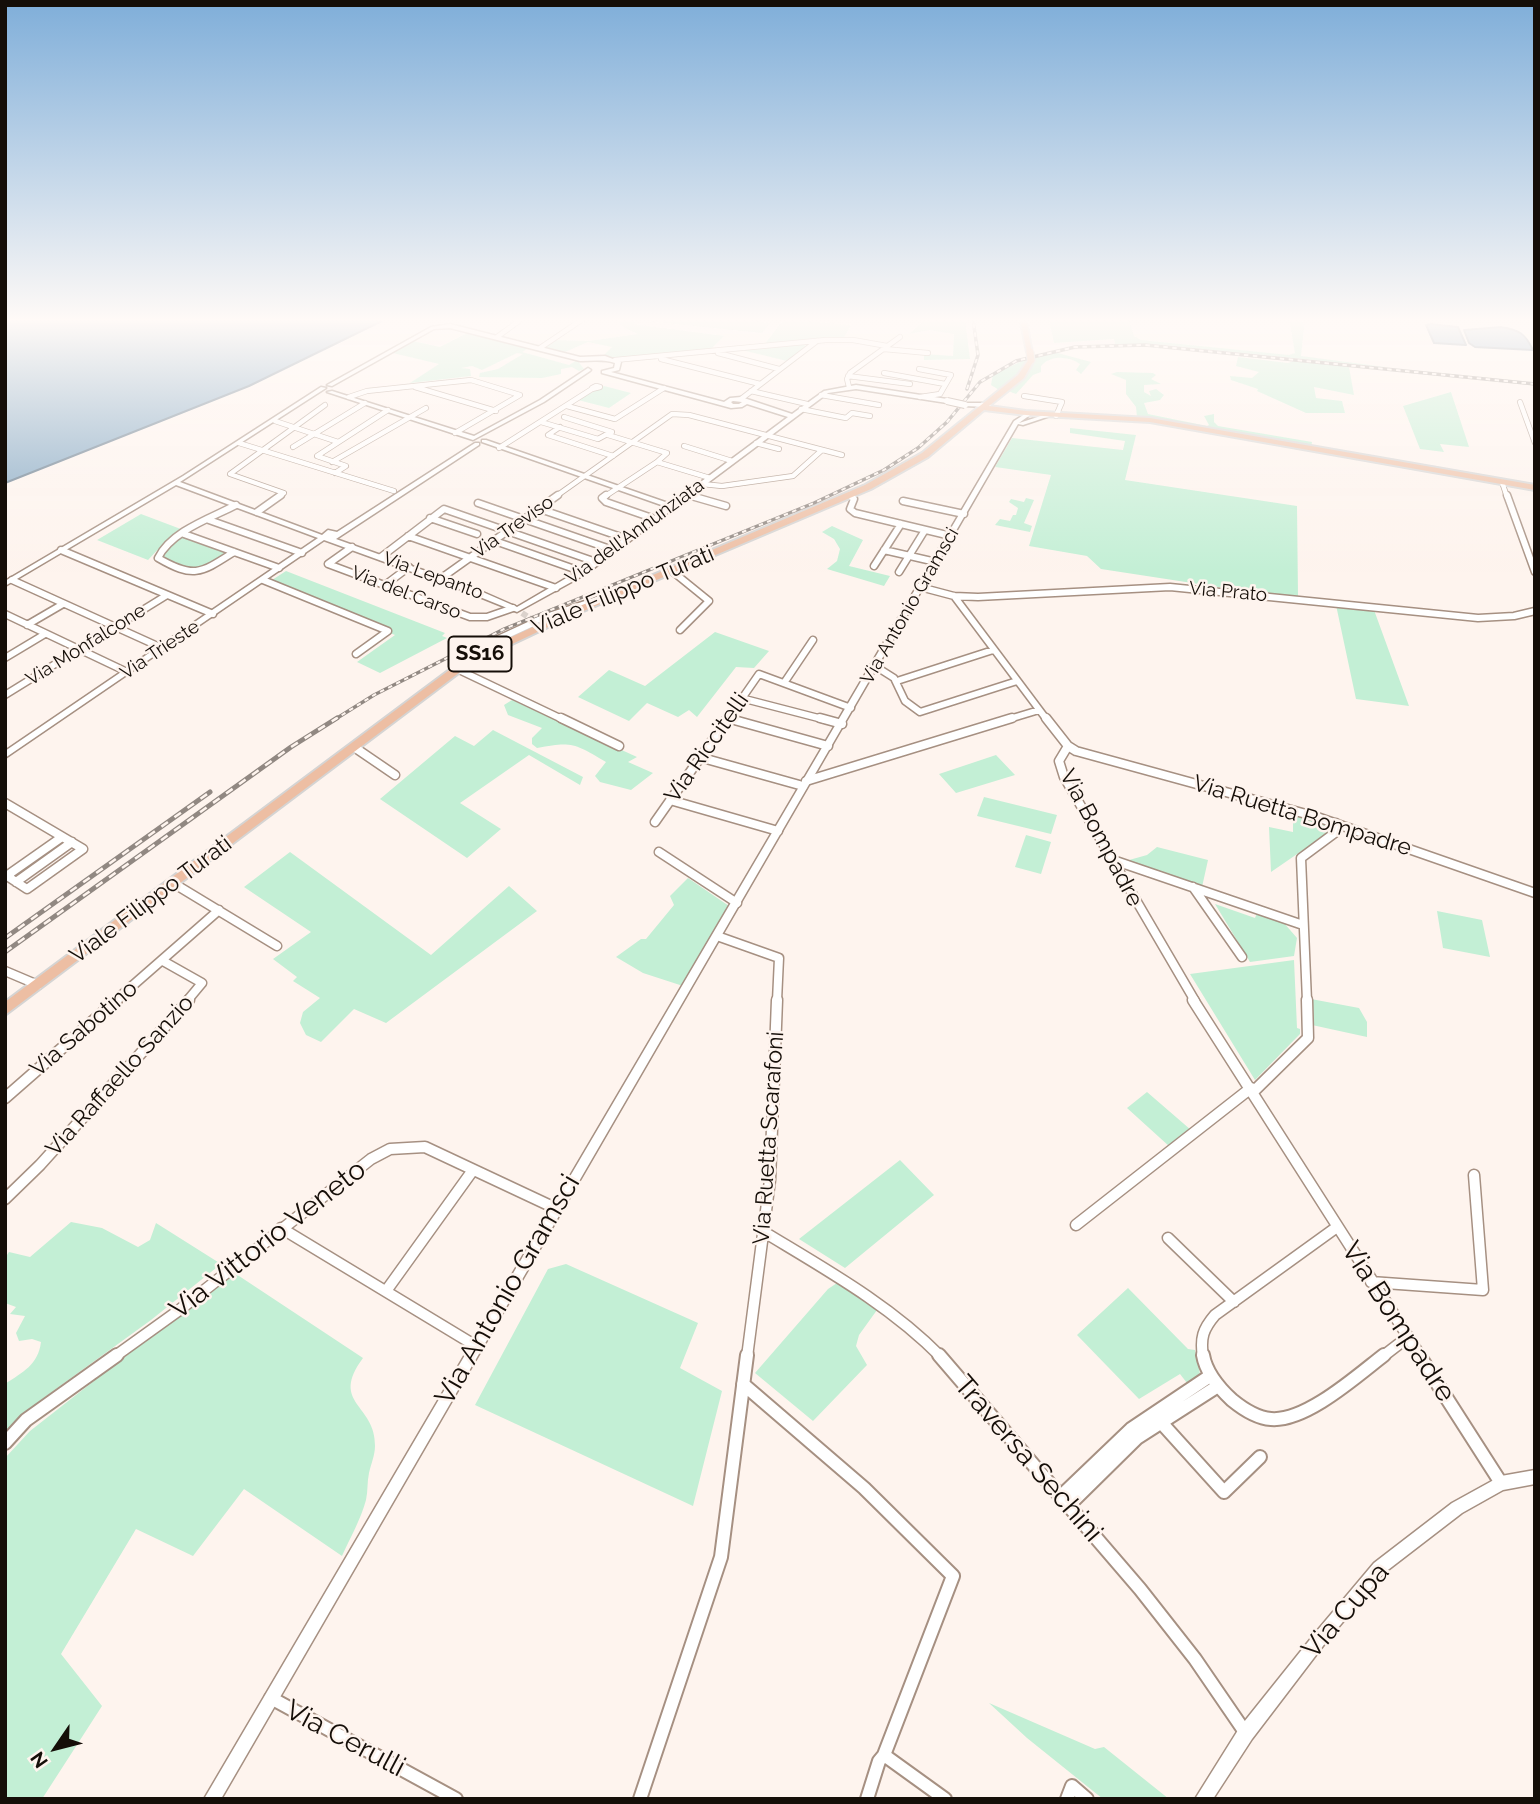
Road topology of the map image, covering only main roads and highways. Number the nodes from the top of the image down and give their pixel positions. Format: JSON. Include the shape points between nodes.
{"nodes":[{"id":1,"x":989,"y":403,"type":"edge"},
{"id":2,"x":1004,"y":403,"type":"edge"},
{"id":3,"x":986,"y":406,"type":"junction"},
{"id":4,"x":1006,"y":412,"type":"junction"},
{"id":5,"x":1021,"y":417,"type":"junction"},
{"id":6,"x":965,"y":422,"type":"junction"},
{"id":7,"x":1535,"y":488,"type":"edge"},
{"id":8,"x":5,"y":1010,"type":"edge"}],
"edges":[{"from":1,"to":3,"type":"main road","name":"Viale Filippo Turati","number":"SS16"},
{"from":2,"to":5,"type":"main road"},
{"from":3,"to":4,"type":"main road"},
{"from":3,"to":5,"type":"main road"},
{"from":3,"to":6,"type":"main road","name":"Viale Filippo Turati","number":"SS16"},
{"from":4,"to":5,"type":"main road"},
{"from":4,"to":6,"type":"main road"},
{"from":5,"to":7,"type":"main road","via":[[1122,416]]},
{"from":6,"to":8,"type":"main road","name":"Viale Filippo Turati","number":"SS16","via":[[914,463],[850,495],[482,653]]}]}
